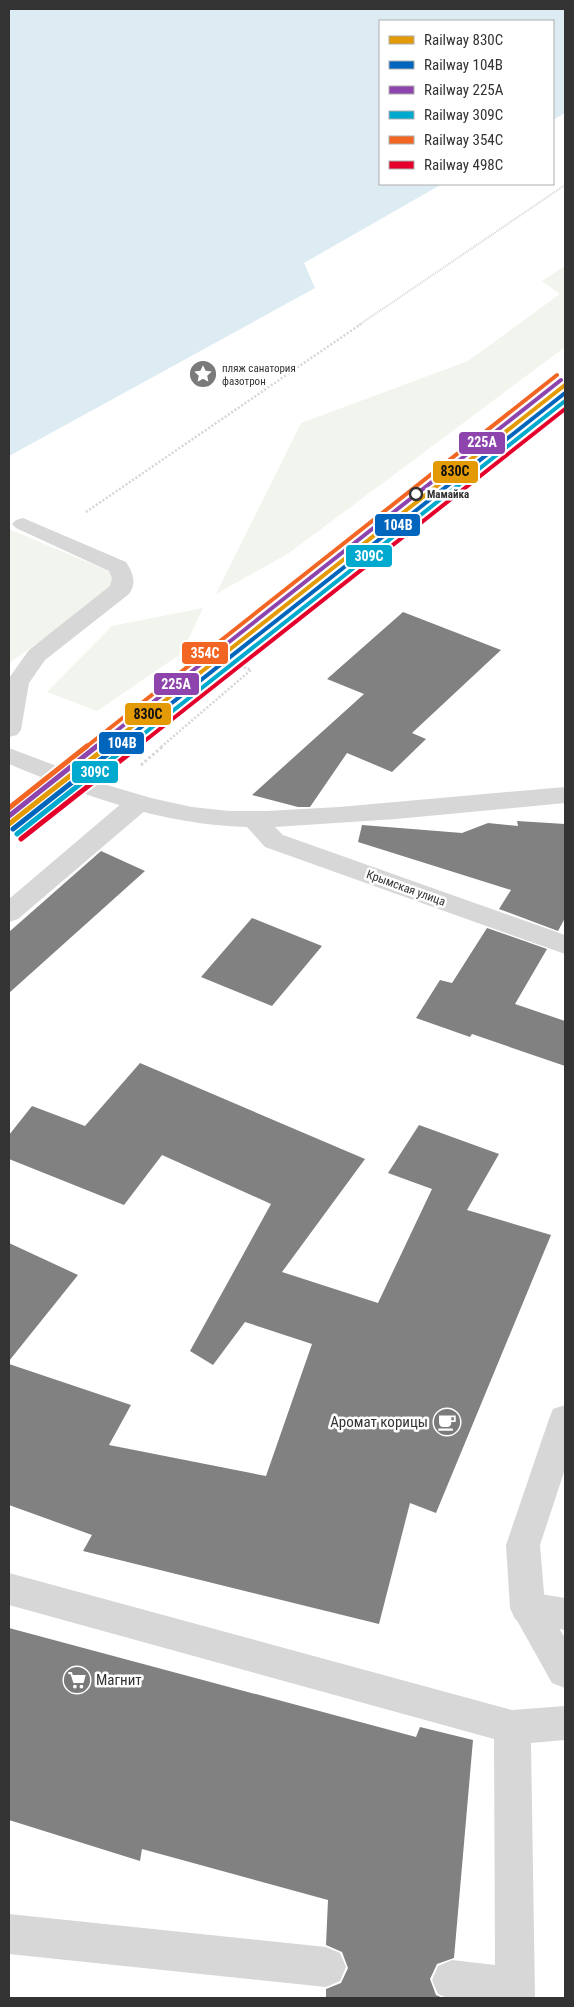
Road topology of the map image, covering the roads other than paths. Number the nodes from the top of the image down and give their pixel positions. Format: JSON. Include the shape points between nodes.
{"nodes":[{"id":1,"x":23,"y":524,"type":"dead end"},
{"id":2,"x":9,"y":730,"type":"edge"},
{"id":3,"x":9,"y":755,"type":"edge"},
{"id":4,"x":565,"y":795,"type":"edge"},
{"id":5,"x":138,"y":803,"type":"junction"},
{"id":6,"x":255,"y":821,"type":"junction"},
{"id":7,"x":9,"y":913,"type":"edge"},
{"id":8,"x":565,"y":945,"type":"edge"},
{"id":9,"x":565,"y":1419,"type":"edge"},
{"id":10,"x":9,"y":1588,"type":"edge"},
{"id":11,"x":528,"y":1608,"type":"junction"},
{"id":12,"x":565,"y":1614,"type":"edge"},
{"id":13,"x":565,"y":1671,"type":"edge"},
{"id":14,"x":565,"y":1724,"type":"edge"},
{"id":15,"x":512,"y":1727,"type":"junction"},
{"id":16,"x":9,"y":1934,"type":"edge"},
{"id":17,"x":326,"y":1968,"type":"dead end"},
{"id":18,"x":452,"y":1980,"type":"dead end"},
{"id":19,"x":514,"y":1993,"type":"edge"}],
"edges":[{"from":1,"to":2,"type":"street","via":[[118,567],[123,578],[121,589],[37,655],[17,683]]},
{"from":3,"to":5,"type":"street"},
{"from":4,"to":6,"type":"street"},
{"from":5,"to":6,"type":"street","via":[[192,815]]},
{"from":5,"to":7,"type":"street"},
{"from":6,"to":8,"type":"street","name":"Крымская улица","via":[[274,842]]},
{"from":9,"to":11,"type":"street","via":[[523,1545]]},
{"from":10,"to":15,"type":"street"},
{"from":11,"to":12,"type":"street"},
{"from":11,"to":13,"type":"street"},
{"from":14,"to":15,"type":"street"},
{"from":15,"to":19,"type":"street"},
{"from":16,"to":17,"type":"street"},
{"from":18,"to":19,"type":"street"}]}
